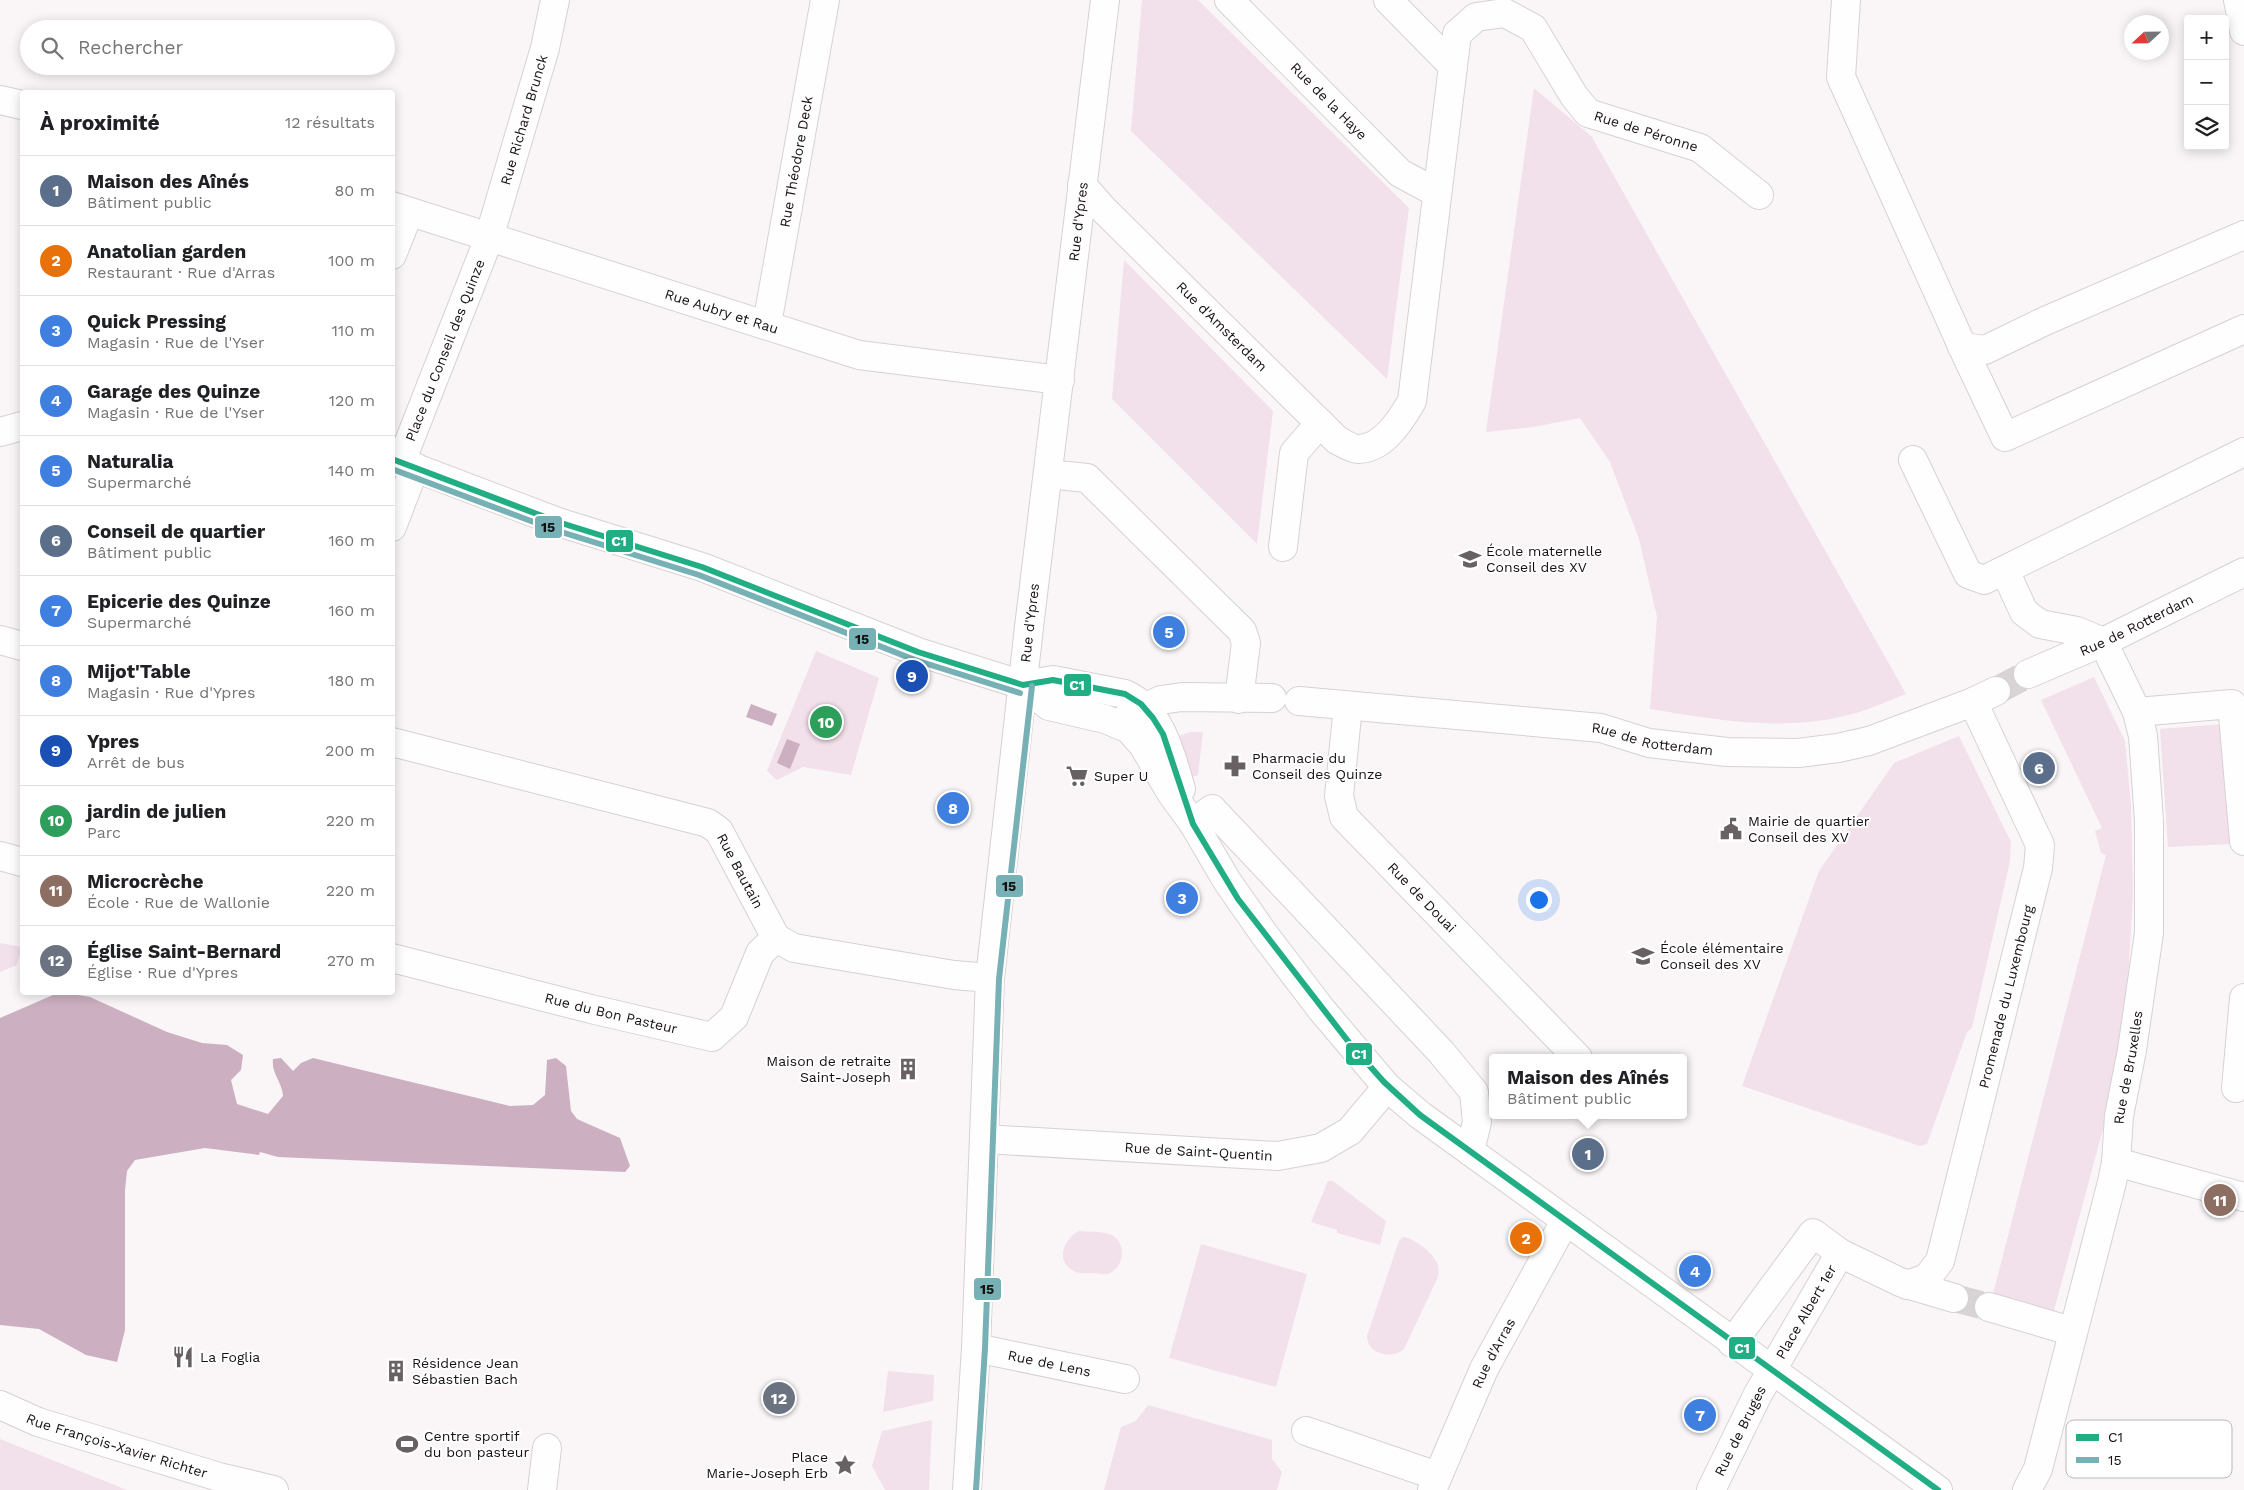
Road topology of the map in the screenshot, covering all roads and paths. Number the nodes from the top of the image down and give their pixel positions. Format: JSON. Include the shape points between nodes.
{"nodes":[{"id":1,"x":555,"y":0,"type":"edge"},
{"id":2,"x":825,"y":0,"type":"edge"},
{"id":3,"x":1105,"y":0,"type":"edge"},
{"id":4,"x":1228,"y":0,"type":"edge"},
{"id":5,"x":1388,"y":0,"type":"edge"},
{"id":6,"x":1846,"y":0,"type":"edge"},
{"id":7,"x":2238,"y":0,"type":"edge"},
{"id":8,"x":2244,"y":31,"type":"edge"},
{"id":9,"x":1453,"y":66,"type":"junction"},
{"id":10,"x":0,"y":100,"type":"edge"},
{"id":11,"x":20,"y":105,"type":"edge"},
{"id":12,"x":1082,"y":185,"type":"junction"},
{"id":13,"x":1437,"y":193,"type":"junction"},
{"id":14,"x":1759,"y":195,"type":"dead end"},
{"id":15,"x":401,"y":209,"type":"edge"},
{"id":16,"x":2244,"y":235,"type":"edge"},
{"id":17,"x":489,"y":238,"type":"junction"},
{"id":18,"x":395,"y":240,"type":"edge"},
{"id":19,"x":767,"y":324,"type":"junction"},
{"id":20,"x":2244,"y":329,"type":"edge"},
{"id":21,"x":1962,"y":346,"type":"junction"},
{"id":22,"x":1060,"y":380,"type":"junction"},
{"id":23,"x":1320,"y":423,"type":"junction"},
{"id":24,"x":20,"y":427,"type":"edge"},
{"id":25,"x":0,"y":432,"type":"edge"},
{"id":26,"x":1372,"y":446,"type":"joint"},
{"id":27,"x":2244,"y":452,"type":"edge"},
{"id":28,"x":1913,"y":460,"type":"dead end"},
{"id":29,"x":403,"y":463,"type":"edge"},
{"id":30,"x":1048,"y":474,"type":"junction"},
{"id":31,"x":395,"y":510,"type":"edge"},
{"id":32,"x":1283,"y":547,"type":"dead end"},
{"id":33,"x":2005,"y":571,"type":"junction"},
{"id":34,"x":2244,"y":572,"type":"edge"},
{"id":35,"x":0,"y":640,"type":"edge"},
{"id":36,"x":2103,"y":642,"type":"junction"},
{"id":37,"x":20,"y":645,"type":"edge"},
{"id":38,"x":2028,"y":674,"type":"tunnel mouth"},
{"id":39,"x":1023,"y":685,"type":"junction"},
{"id":40,"x":2238,"y":696,"type":"edge"},
{"id":41,"x":1984,"y":697,"type":"joint"},
{"id":42,"x":1272,"y":698,"type":"dead end"},
{"id":43,"x":1239,"y":700,"type":"junction"},
{"id":44,"x":1299,"y":701,"type":"dead end"},
{"id":45,"x":1348,"y":706,"type":"junction"},
{"id":46,"x":1144,"y":707,"type":"junction"},
{"id":47,"x":2137,"y":712,"type":"junction"},
{"id":48,"x":1105,"y":720,"type":"junction"},
{"id":49,"x":395,"y":743,"type":"edge"},
{"id":50,"x":1193,"y":823,"type":"junction"},
{"id":51,"x":2244,"y":841,"type":"edge"},
{"id":52,"x":0,"y":856,"type":"edge"},
{"id":53,"x":20,"y":861,"type":"edge"},
{"id":54,"x":776,"y":938,"type":"junction"},
{"id":55,"x":395,"y":959,"type":"edge"},
{"id":56,"x":990,"y":978,"type":"junction"},
{"id":57,"x":2244,"y":998,"type":"edge"},
{"id":58,"x":1574,"y":1054,"type":"edge"},
{"id":59,"x":1387,"y":1087,"type":"junction"},
{"id":60,"x":2236,"y":1088,"type":"dead end"},
{"id":61,"x":984,"y":1139,"type":"junction"},
{"id":62,"x":1470,"y":1151,"type":"junction"},
{"id":63,"x":2116,"y":1162,"type":"junction"},
{"id":64,"x":2244,"y":1197,"type":"edge"},
{"id":65,"x":1565,"y":1221,"type":"junction"},
{"id":66,"x":1840,"y":1253,"type":"junction"},
{"id":67,"x":1907,"y":1285,"type":"junction"},
{"id":68,"x":1954,"y":1298,"type":"tunnel mouth"},
{"id":69,"x":1989,"y":1307,"type":"tunnel mouth"},
{"id":70,"x":2064,"y":1329,"type":"dead end"},
{"id":71,"x":1732,"y":1342,"type":"junction"},
{"id":72,"x":976,"y":1348,"type":"junction"},
{"id":73,"x":1772,"y":1372,"type":"junction"},
{"id":74,"x":1125,"y":1379,"type":"dead end"},
{"id":75,"x":0,"y":1405,"type":"edge"},
{"id":76,"x":1306,"y":1431,"type":"dead end"},
{"id":77,"x":547,"y":1448,"type":"dead end"},
{"id":78,"x":1434,"y":1483,"type":"edge"},
{"id":79,"x":236,"y":1485,"type":"edge"},
{"id":80,"x":274,"y":1490,"type":"edge"},
{"id":81,"x":542,"y":1490,"type":"edge"},
{"id":82,"x":967,"y":1490,"type":"edge"},
{"id":83,"x":1711,"y":1490,"type":"edge"},
{"id":84,"x":1938,"y":1490,"type":"edge"},
{"id":85,"x":2027,"y":1490,"type":"edge"}],
"edges":[{"from":1,"to":17,"type":"street","name":"Rue Richard Brunck","via":[[545,48]]},
{"from":2,"to":19,"type":"street","name":"Rue Théodore Deck"},
{"from":3,"to":12,"type":"street","name":"Rue d'Ypres"},
{"from":4,"to":13,"type":"street","name":"Rue de la Haye","via":[[1400,173]]},
{"from":5,"to":9,"type":"street"},
{"from":6,"to":21,"type":"street","via":[[1841,78]]},
{"from":7,"to":8,"type":"street"},
{"from":9,"to":13,"type":"street","name":"Rue de Péronne"},
{"from":9,"to":14,"type":"street","name":"Rue de Péronne","via":[[1457,34],[1476,17],[1506,13],[1533,28],[1574,96],[1588,113],[1700,148]]},
{"from":10,"to":11,"type":"street"},
{"from":12,"to":22,"type":"street","name":"Rue d'Ypres"},
{"from":12,"to":23,"type":"street","name":"Rue d'Amsterdam"},
{"from":13,"to":26,"type":"street","name":"Rue de Péronne","via":[[1412,401],[1399,423]]},
{"from":15,"to":17,"type":"street","name":"Rue Aubry et Rau"},
{"from":15,"to":18,"type":"street"},
{"from":16,"to":21,"type":"street","via":[[1985,350]]},
{"from":17,"to":19,"type":"street","name":"Rue Aubry et Rau"},
{"from":17,"to":29,"type":"street","name":"Place du Conseil des Quinze"},
{"from":19,"to":22,"type":"street","name":"Rue Aubry et Rau","via":[[859,355]]},
{"from":20,"to":21,"type":"street","via":[[2005,437]]},
{"from":22,"to":30,"type":"street","name":"Rue d'Ypres"},
{"from":23,"to":26,"type":"street","name":"Rue d'Amsterdam","via":[[1337,440],[1357,450]]},
{"from":23,"to":32,"type":"street","via":[[1294,453]]},
{"from":24,"to":25,"type":"street"},
{"from":27,"to":33,"type":"street"},
{"from":28,"to":33,"type":"street","via":[[1968,574],[1984,580]]},
{"from":29,"to":31,"type":"street","name":"Place du Conseil des Quinze"},
{"from":29,"to":39,"type":"street","via":[[558,522],[702,567],[918,652]]},
{"from":30,"to":39,"type":"street","name":"Rue d'Ypres"},
{"from":30,"to":43,"type":"street","via":[[1087,478],[1242,631],[1246,643]]},
{"from":33,"to":36,"type":"street","via":[[2024,612],[2040,624],[2077,631]]},
{"from":34,"to":36,"type":"street","name":"Rue de Rotterdam"},
{"from":35,"to":37,"type":"street"},
{"from":36,"to":38,"type":"street","name":"Rue de Rotterdam"},
{"from":36,"to":47,"type":"street","name":"Rue de Bruxelles"},
{"from":39,"to":46,"type":"street","via":[[1053,680],[1125,694]]},
{"from":39,"to":48,"type":"street","via":[[1049,706]]},
{"from":39,"to":56,"type":"street","name":"Rue d'Ypres"},
{"from":40,"to":47,"type":"street"},
{"from":40,"to":51,"type":"street"},
{"from":41,"to":45,"type":"street","name":"Rue de Rotterdam","via":[[1869,741],[1798,753],[1727,752],[1649,743],[1601,728]]},
{"from":41,"to":67,"type":"street","name":"Promenade du Luxembourg","via":[[2040,845],[2038,868],[1940,1261],[1927,1278]]},
{"from":42,"to":43,"type":"street"},
{"from":43,"to":46,"type":"street","via":[[1182,697]]},
{"from":44,"to":45,"type":"street","name":"Rue de Rotterdam"},
{"from":45,"to":58,"type":"street","name":"Rue de Douai","via":[[1339,796],[1344,817]]},
{"from":46,"to":48,"type":"street","via":[[1127,716]]},
{"from":46,"to":50,"type":"street","via":[[1163,733]]},
{"from":47,"to":63,"type":"street","name":"Rue de Bruxelles","via":[[2144,736],[2149,821],[2149,933],[2119,1116]]},
{"from":48,"to":50,"type":"street","via":[[1129,729]]},
{"from":49,"to":54,"type":"street","name":"Rue Bautain","via":[[708,823],[719,831]]},
{"from":50,"to":59,"type":"street","via":[[1227,881],[1264,934]]},
{"from":50,"to":62,"type":"street","via":[[1212,809],[1441,1052],[1474,1092],[1477,1122]]},
{"from":52,"to":53,"type":"street"},
{"from":54,"to":55,"type":"street","name":"Rue du Bon Pasteur","via":[[760,953],[734,1017],[712,1036]]},
{"from":54,"to":56,"type":"street","via":[[794,948]]},
{"from":56,"to":61,"type":"street","name":"Rue d'Ypres"},
{"from":57,"to":60,"type":"street"},
{"from":59,"to":61,"type":"street","name":"Rue de Saint-Quentin","via":[[1350,1132],[1321,1148],[1278,1156]]},
{"from":59,"to":62,"type":"street"},
{"from":61,"to":72,"type":"street","name":"Rue d'Ypres"},
{"from":62,"to":65,"type":"street"},
{"from":63,"to":64,"type":"street"},
{"from":63,"to":85,"type":"street","name":"Rue de Bruxelles","via":[[2040,1460]]},
{"from":65,"to":71,"type":"street"},
{"from":65,"to":78,"type":"street","name":"Rue d'Arras","via":[[1484,1369]]},
{"from":66,"to":67,"type":"street","name":"Place Albert 1er"},
{"from":66,"to":71,"type":"street","name":"Place Albert 1er","via":[[1812,1233]]},
{"from":66,"to":73,"type":"street","name":"Place Albert 1er"},
{"from":67,"to":68,"type":"street","name":"Place Albert 1er"},
{"from":69,"to":70,"type":"street"},
{"from":71,"to":73,"type":"street"},
{"from":72,"to":74,"type":"street","name":"Rue de Lens"},
{"from":72,"to":82,"type":"street","name":"Rue d'Ypres"},
{"from":73,"to":83,"type":"street","name":"Rue de Bruges"},
{"from":73,"to":84,"type":"street","via":[[1792,1383]]},
{"from":75,"to":79,"type":"street","name":"Rue François-Xavier Richter","via":[[38,1422]]},
{"from":76,"to":78,"type":"street"},
{"from":77,"to":81,"type":"street"},
{"from":79,"to":80,"type":"street","name":"Rue François-Xavier Richter"}]}
